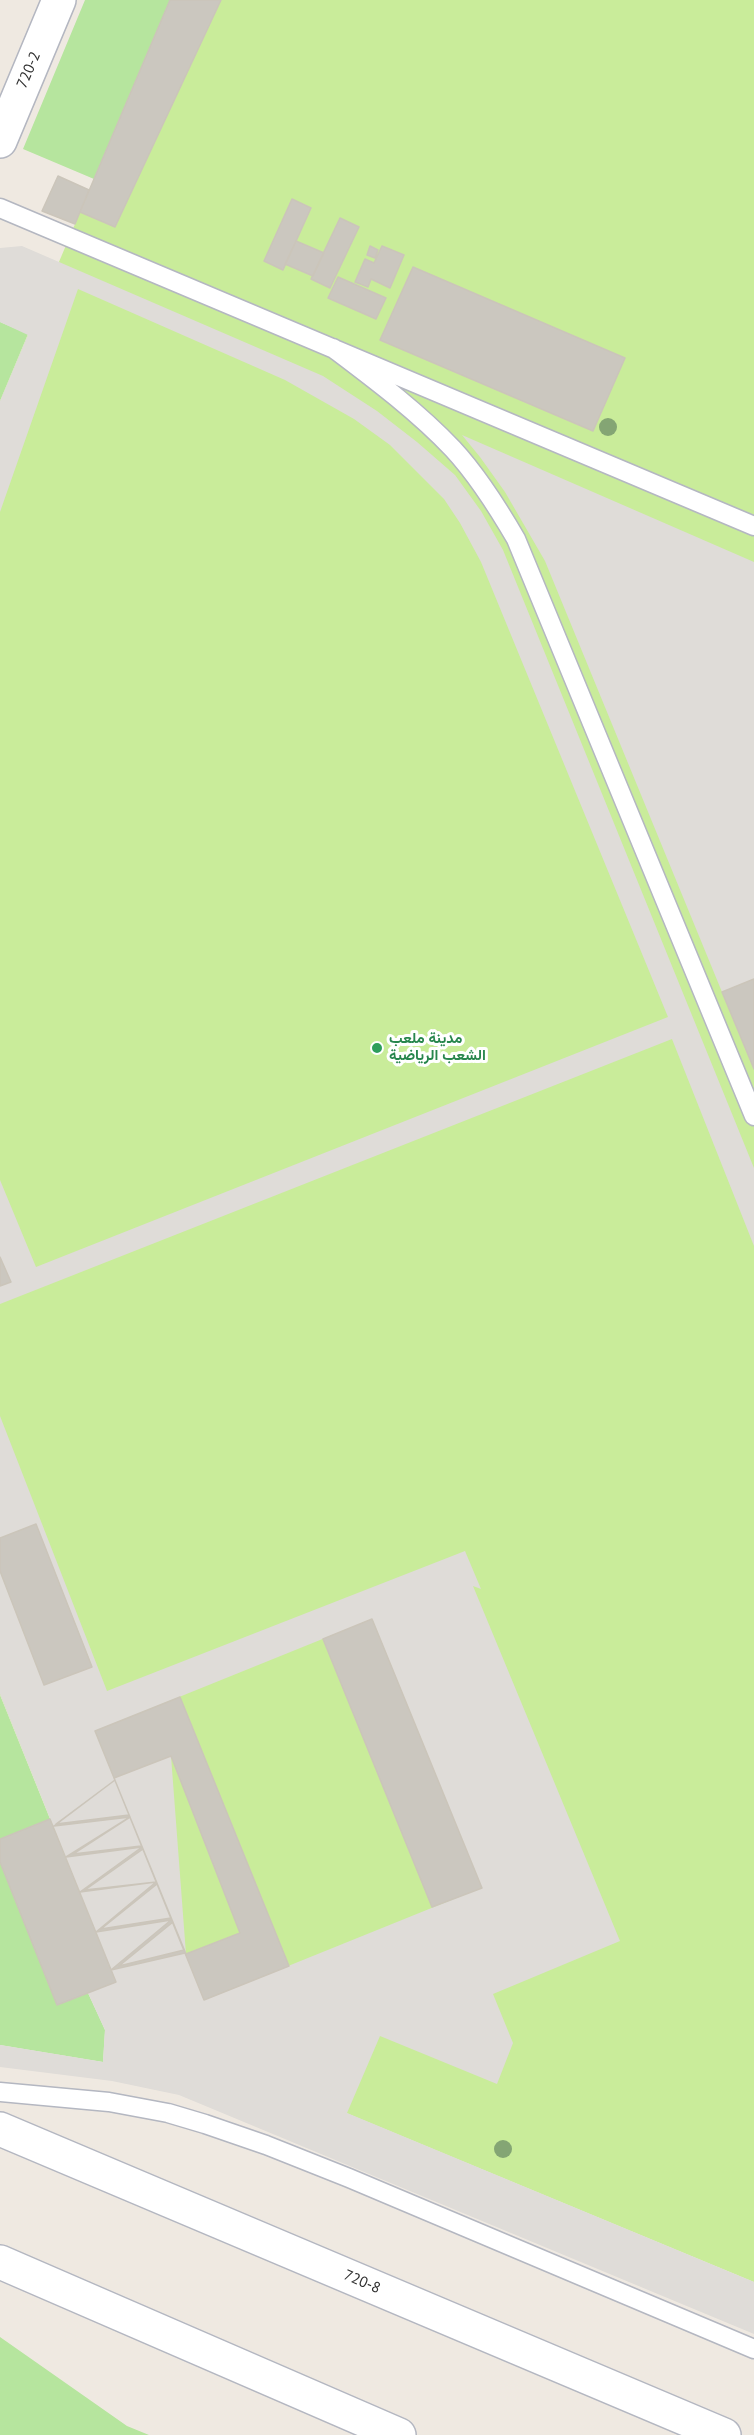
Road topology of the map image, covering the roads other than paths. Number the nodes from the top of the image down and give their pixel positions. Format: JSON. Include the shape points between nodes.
{"nodes":[{"id":1,"x":59,"y":0,"type":"edge"},
{"id":2,"x":0,"y":141,"type":"edge"},
{"id":3,"x":0,"y":208,"type":"edge"},
{"id":4,"x":333,"y":348,"type":"junction"},
{"id":5,"x":754,"y":526,"type":"edge"},
{"id":6,"x":754,"y":1116,"type":"edge"},
{"id":7,"x":0,"y":2092,"type":"edge"},
{"id":8,"x":0,"y":2129,"type":"edge"},
{"id":9,"x":0,"y":2262,"type":"edge"},
{"id":10,"x":754,"y":2349,"type":"edge"},
{"id":11,"x":399,"y":2435,"type":"edge"},
{"id":12,"x":724,"y":2435,"type":"edge"}],
"edges":[{"from":1,"to":2,"type":"street","name":"720-2"},
{"from":3,"to":4,"type":"lane"},
{"from":4,"to":5,"type":"lane"},
{"from":4,"to":6,"type":"lane","via":[[453,449],[516,539]]},
{"from":7,"to":10,"type":"lane","via":[[109,2102],[215,2127],[349,2178]]},
{"from":8,"to":12,"type":"street","name":"720-8"},
{"from":9,"to":11,"type":"street"}]}
